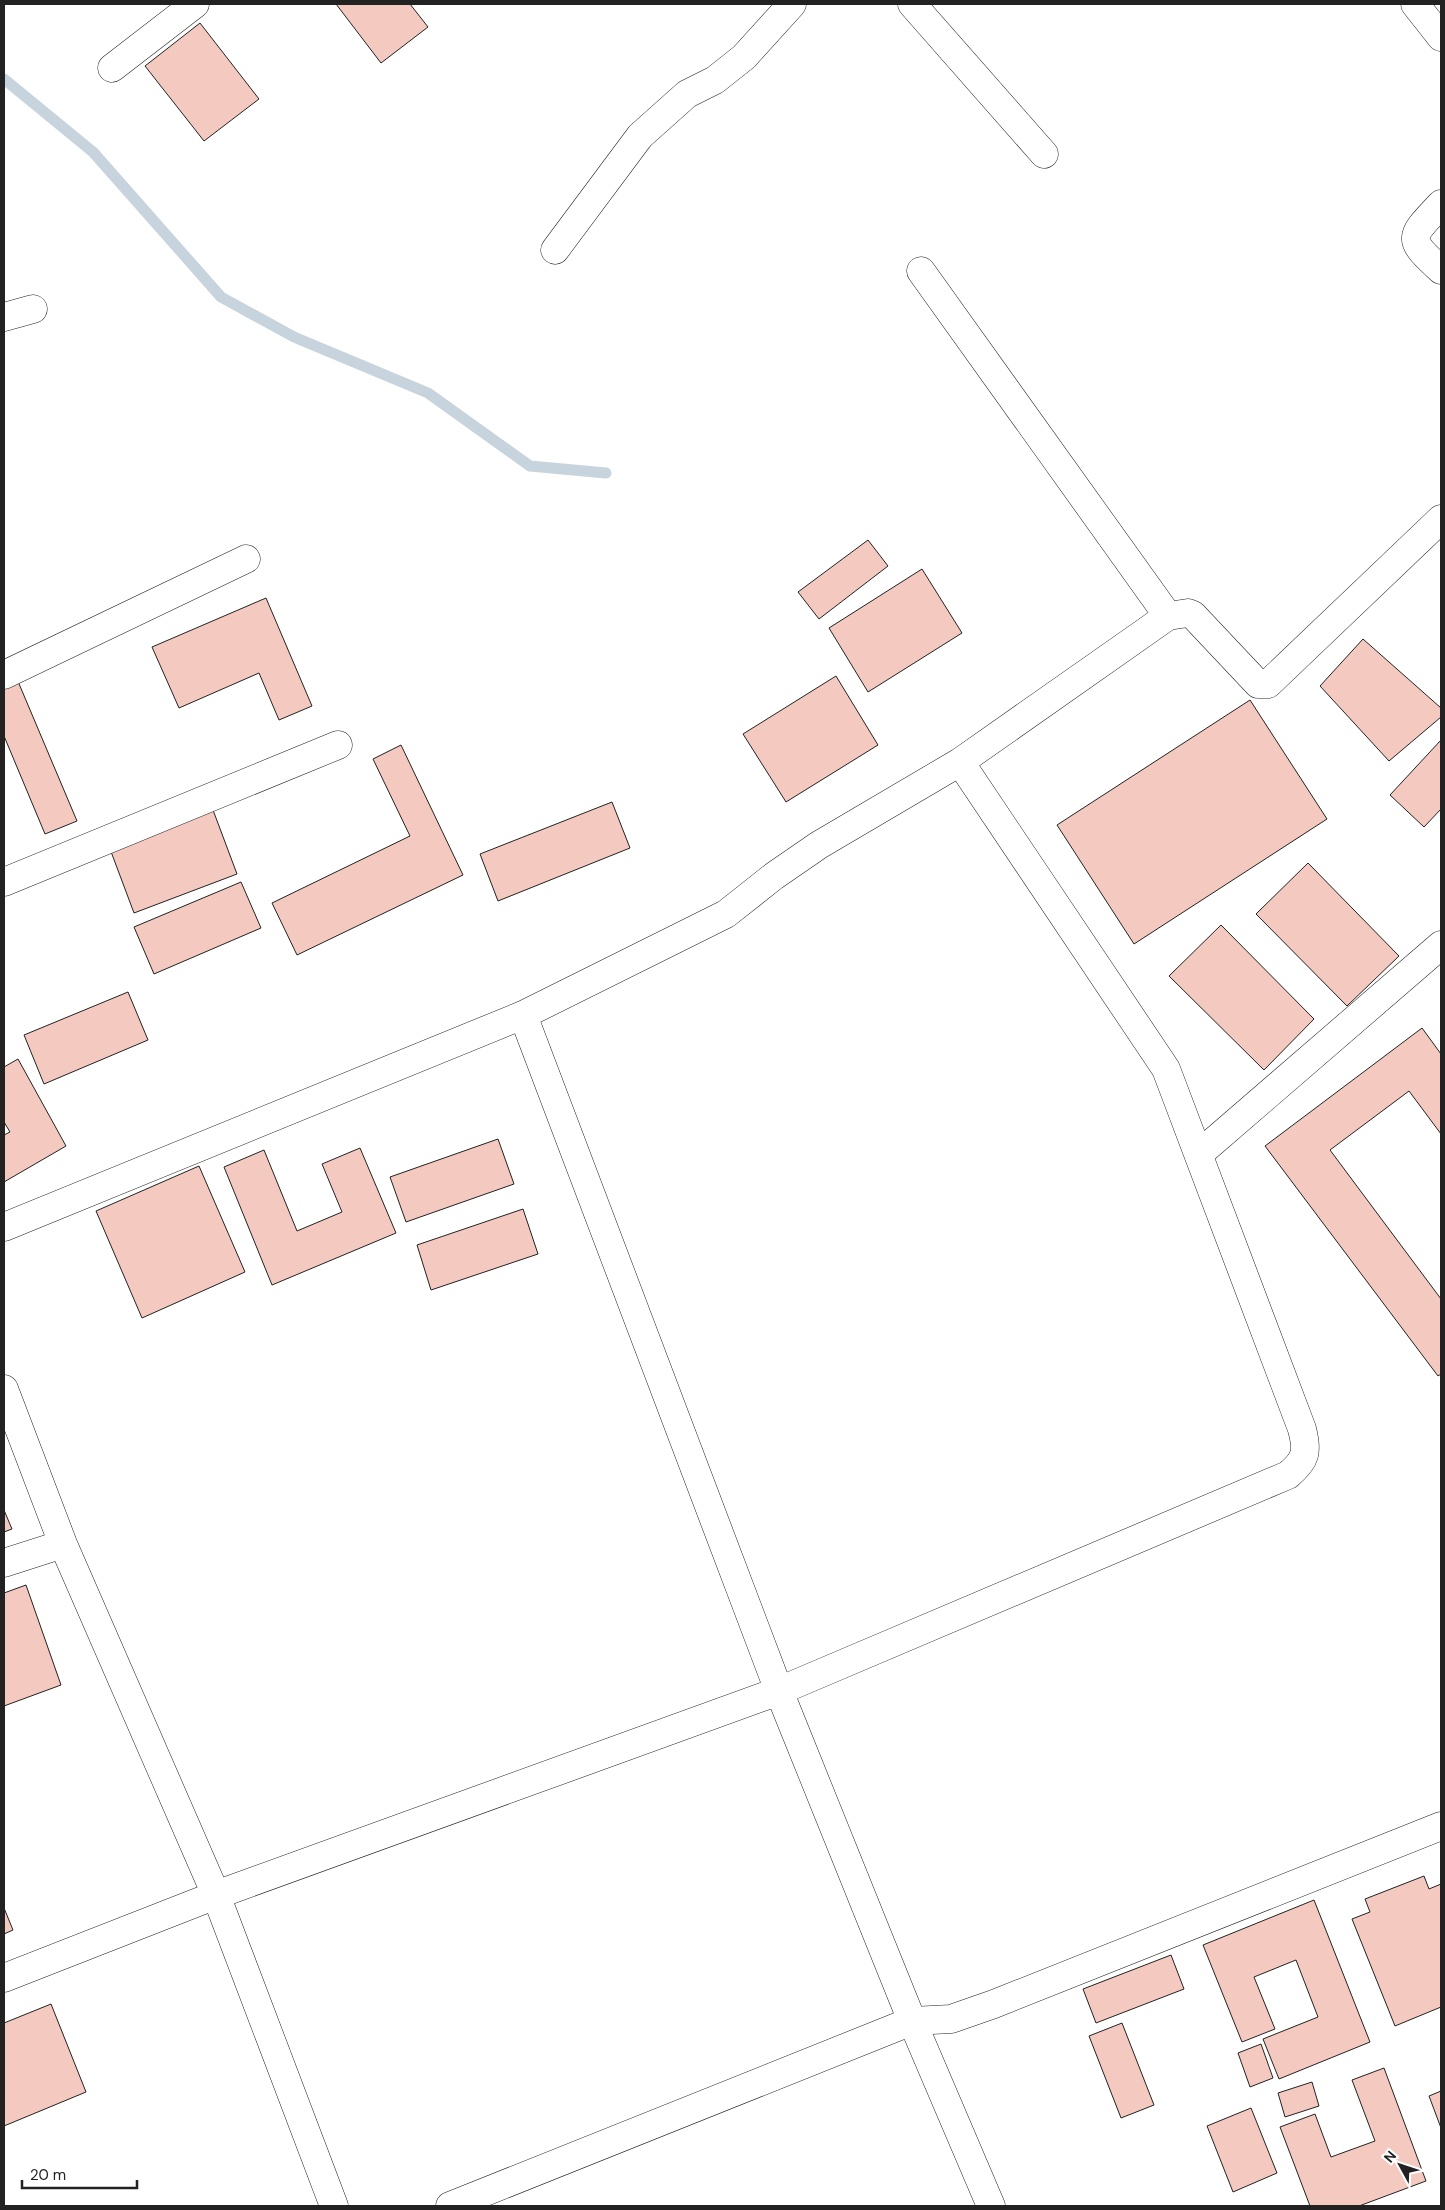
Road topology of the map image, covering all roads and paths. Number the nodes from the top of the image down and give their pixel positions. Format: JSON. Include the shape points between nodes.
{"nodes":[{"id":1,"x":195,"y":4,"type":"edge"},
{"id":2,"x":792,"y":4,"type":"edge"},
{"id":3,"x":912,"y":4,"type":"edge"},
{"id":4,"x":1415,"y":4,"type":"edge"},
{"id":5,"x":1441,"y":36,"type":"edge"},
{"id":6,"x":112,"y":68,"type":"dead end"},
{"id":7,"x":1044,"y":154,"type":"dead end"},
{"id":8,"x":1441,"y":204,"type":"edge"},
{"id":9,"x":554,"y":250,"type":"dead end"},
{"id":10,"x":1441,"y":270,"type":"edge"},
{"id":11,"x":921,"y":271,"type":"dead end"},
{"id":12,"x":33,"y":308,"type":"dead end"},
{"id":13,"x":4,"y":317,"type":"edge"},
{"id":14,"x":1441,"y":519,"type":"edge"},
{"id":15,"x":246,"y":559,"type":"dead end"},
{"id":16,"x":1168,"y":616,"type":"junction"},
{"id":17,"x":4,"y":675,"type":"edge"},
{"id":18,"x":338,"y":745,"type":"dead end"},
{"id":19,"x":960,"y":762,"type":"junction"},
{"id":20,"x":4,"y":882,"type":"edge"},
{"id":21,"x":1441,"y":945,"type":"edge"},
{"id":22,"x":523,"y":1015,"type":"junction"},
{"id":23,"x":1199,"y":1154,"type":"junction"},
{"id":24,"x":4,"y":1227,"type":"edge"},
{"id":25,"x":4,"y":1389,"type":"edge"},
{"id":26,"x":63,"y":1544,"type":"junction"},
{"id":27,"x":4,"y":1563,"type":"edge"},
{"id":28,"x":779,"y":1691,"type":"junction"},
{"id":29,"x":1441,"y":1826,"type":"edge"},
{"id":30,"x":216,"y":1896,"type":"junction"},
{"id":31,"x":4,"y":1978,"type":"edge"},
{"id":32,"x":912,"y":2021,"type":"junction"},
{"id":33,"x":334,"y":2206,"type":"edge"},
{"id":34,"x":450,"y":2206,"type":"edge"},
{"id":35,"x":990,"y":2206,"type":"edge"}],
"edges":[{"from":1,"to":6,"type":"street"},
{"from":2,"to":9,"type":"street","via":[[744,57],[715,80],[687,94],[640,136]]},
{"from":3,"to":7,"type":"street"},
{"from":4,"to":5,"type":"street"},
{"from":8,"to":10,"type":"street","via":[[1418,230],[1416,240],[1419,250]]},
{"from":11,"to":16,"type":"street"},
{"from":12,"to":13,"type":"street"},
{"from":14,"to":16,"type":"street","via":[[1268,684],[1258,684],[1193,615]]},
{"from":15,"to":17,"type":"street"},
{"from":16,"to":19,"type":"street"},
{"from":18,"to":20,"type":"street"},
{"from":19,"to":22,"type":"street","via":[[819,845],[726,914]]},
{"from":19,"to":23,"type":"street","via":[[1166,1069]]},
{"from":21,"to":23,"type":"street"},
{"from":22,"to":24,"type":"street"},
{"from":22,"to":28,"type":"street"},
{"from":23,"to":28,"type":"street","via":[[1302,1429],[1306,1447],[1301,1464],[1288,1475]]},
{"from":25,"to":26,"type":"street"},
{"from":26,"to":27,"type":"street"},
{"from":26,"to":30,"type":"street"},
{"from":28,"to":30,"type":"street"},
{"from":28,"to":32,"type":"street"},
{"from":29,"to":32,"type":"street","via":[[951,2020]]},
{"from":30,"to":31,"type":"street"},
{"from":30,"to":33,"type":"street"},
{"from":32,"to":34,"type":"street"},
{"from":32,"to":35,"type":"street"}]}
